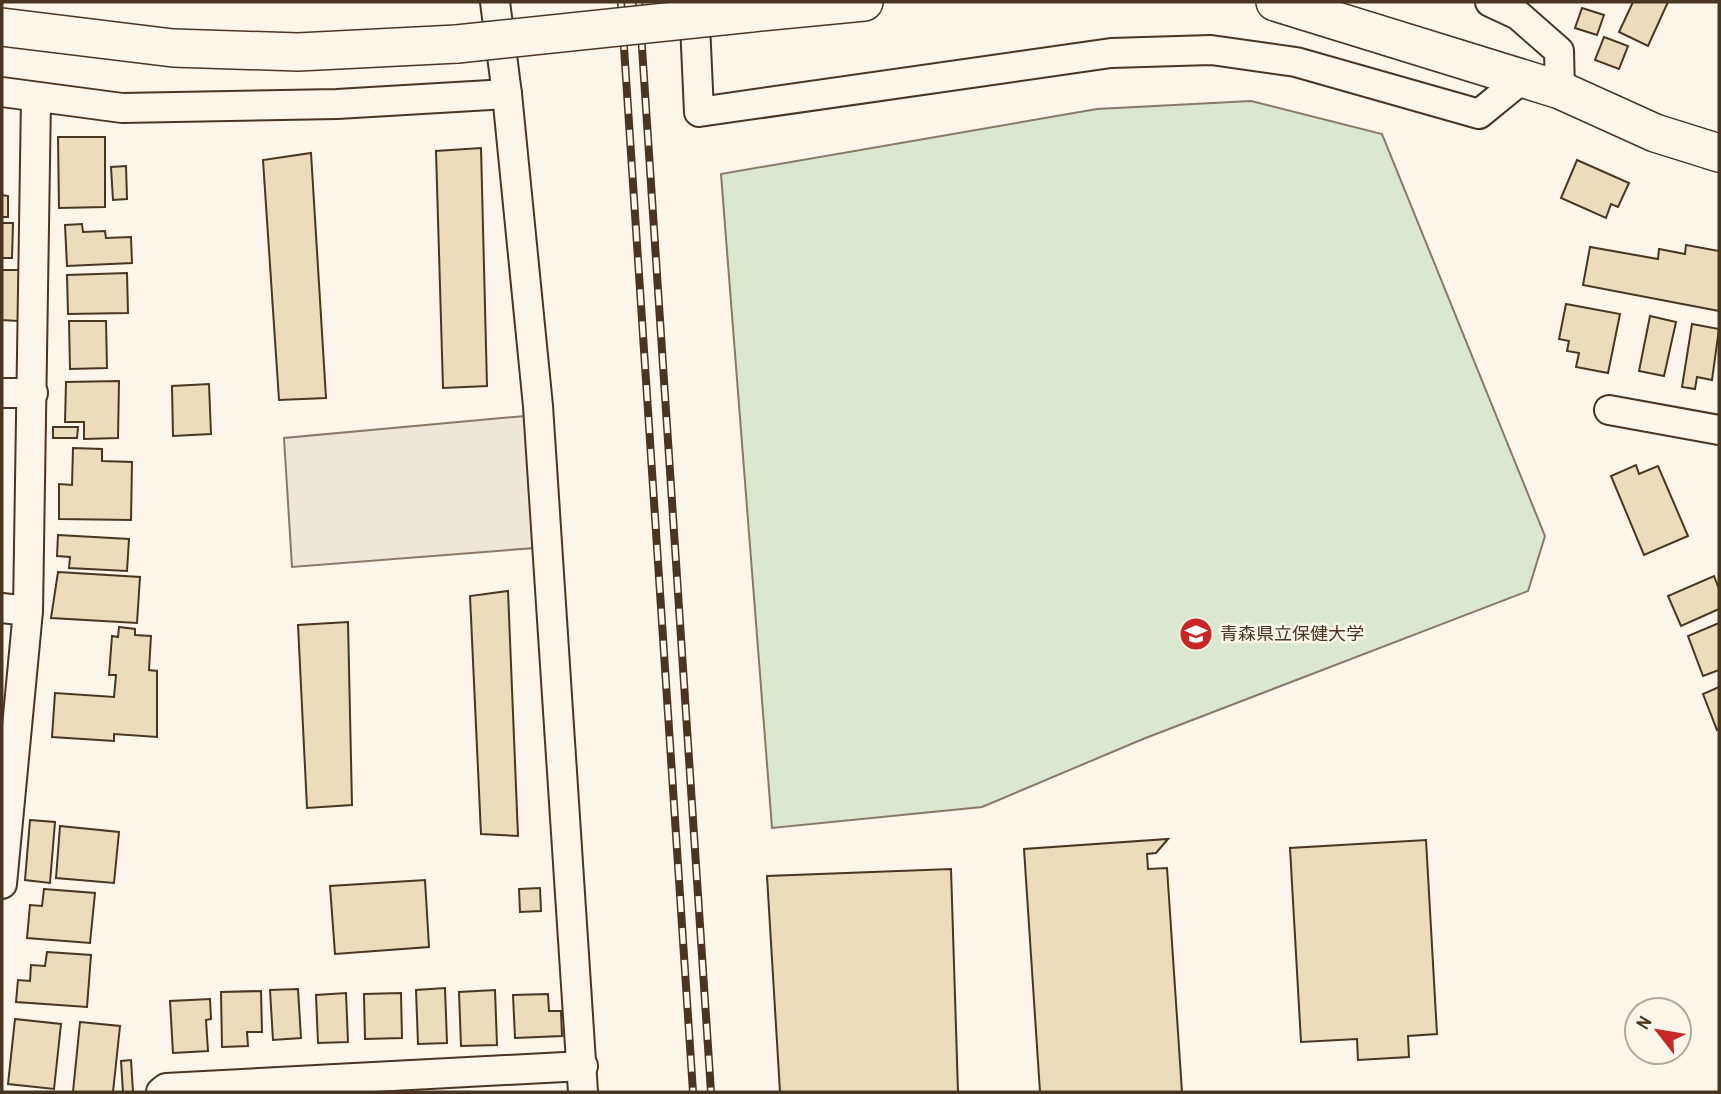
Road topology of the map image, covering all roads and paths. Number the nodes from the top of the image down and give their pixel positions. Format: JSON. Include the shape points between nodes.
{"nodes":[{"id":1,"x":495,"y":2,"type":"edge"},
{"id":2,"x":694,"y":2,"type":"edge"},
{"id":3,"x":864,"y":2,"type":"edge"},
{"id":4,"x":1275,"y":2,"type":"edge"},
{"id":5,"x":1490,"y":2,"type":"edge"},
{"id":6,"x":2,"y":27,"type":"edge"},
{"id":7,"x":1523,"y":78,"type":"junction"},
{"id":8,"x":1560,"y":90,"type":"junction"},
{"id":9,"x":2,"y":92,"type":"edge"},
{"id":10,"x":507,"y":94,"type":"junction"},
{"id":11,"x":36,"y":98,"type":"junction"},
{"id":12,"x":1719,"y":153,"type":"edge"},
{"id":13,"x":2,"y":393,"type":"edge"},
{"id":14,"x":33,"y":393,"type":"junction"},
{"id":15,"x":1609,"y":410,"type":"dead end"},
{"id":16,"x":1719,"y":430,"type":"edge"},
{"id":17,"x":15,"y":610,"type":"edge"},
{"id":18,"x":2,"y":884,"type":"edge"},
{"id":19,"x":583,"y":1079,"type":"edge"},
{"id":20,"x":160,"y":1092,"type":"edge"}],
"edges":[{"from":1,"to":10,"type":"street"},
{"from":2,"to":7,"type":"street","via":[[699,112],[1111,53],[1211,50],[1296,62],[1479,114]]},
{"from":3,"to":6,"type":"street","bridge":true,"via":[[457,44],[298,52],[187,48]]},
{"from":4,"to":7,"type":"street"},
{"from":5,"to":8,"type":"street","via":[[1518,15],[1559,51]]},
{"from":7,"to":8,"type":"street"},
{"from":8,"to":12,"type":"street","via":[[1655,133]]},
{"from":9,"to":11,"type":"street"},
{"from":10,"to":11,"type":"street","via":[[337,104],[122,108]]},
{"from":10,"to":19,"type":"street","via":[[544,486]]},
{"from":11,"to":14,"type":"street"},
{"from":13,"to":14,"type":"street"},
{"from":14,"to":17,"type":"street"},
{"from":15,"to":16,"type":"street"},
{"from":17,"to":18,"type":"street"},
{"from":19,"to":20,"type":"street","via":[[166,1088]]}]}
